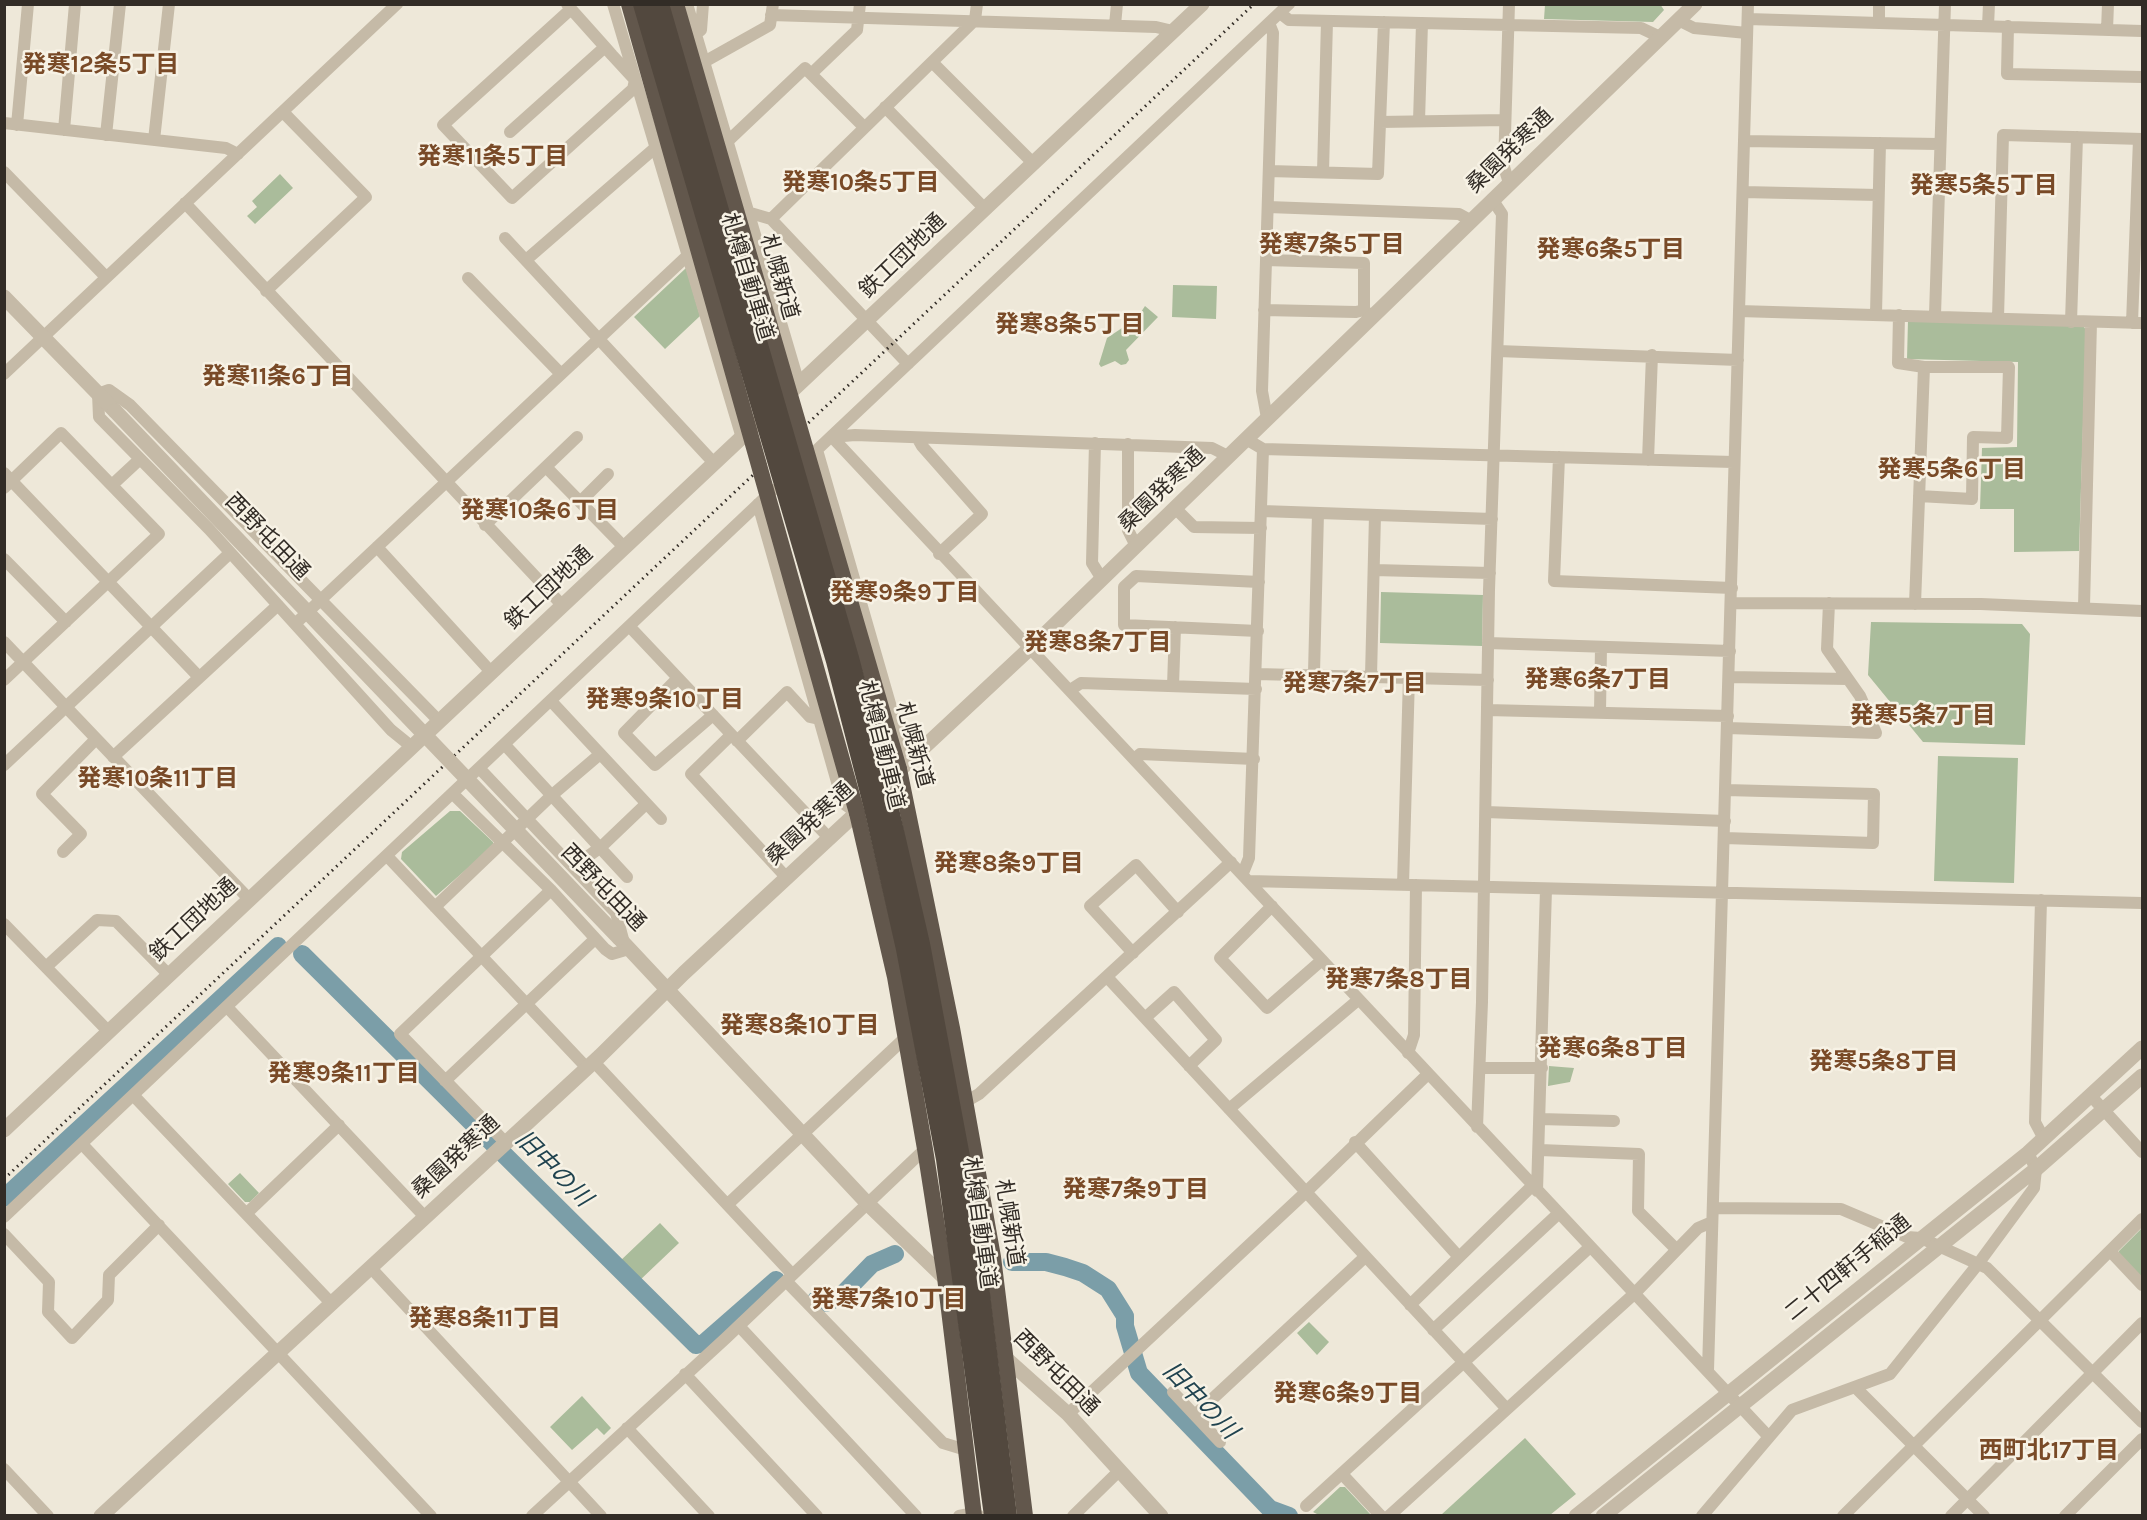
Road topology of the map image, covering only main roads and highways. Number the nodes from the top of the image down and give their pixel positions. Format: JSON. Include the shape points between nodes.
{"nodes":[{"id":1,"x":629,"y":4,"type":"edge"},
{"id":2,"x":642,"y":4,"type":"edge"},
{"id":3,"x":660,"y":4,"type":"edge"},
{"id":4,"x":675,"y":4,"type":"edge"},
{"id":5,"x":972,"y":1515,"type":"edge"},
{"id":6,"x":993,"y":1515,"type":"edge"},
{"id":7,"x":1008,"y":1515,"type":"edge"},
{"id":8,"x":1025,"y":1515,"type":"edge"}],
"edges":[{"from":1,"to":5,"type":"highway","bridge":true,"via":[[857,813],[895,977],[945,1277]]},
{"from":2,"to":6,"type":"highway","name":"札樽自動車道","bridge":true,"via":[[832,650],[873,808],[944,1149]]},
{"from":3,"to":7,"type":"highway","name":"札樽自動車道","bridge":true,"via":[[889,805],[961,1157]]},
{"from":4,"to":8,"type":"highway","name":"札幌新道","bridge":true,"via":[[899,769],[993,1257]]}]}
